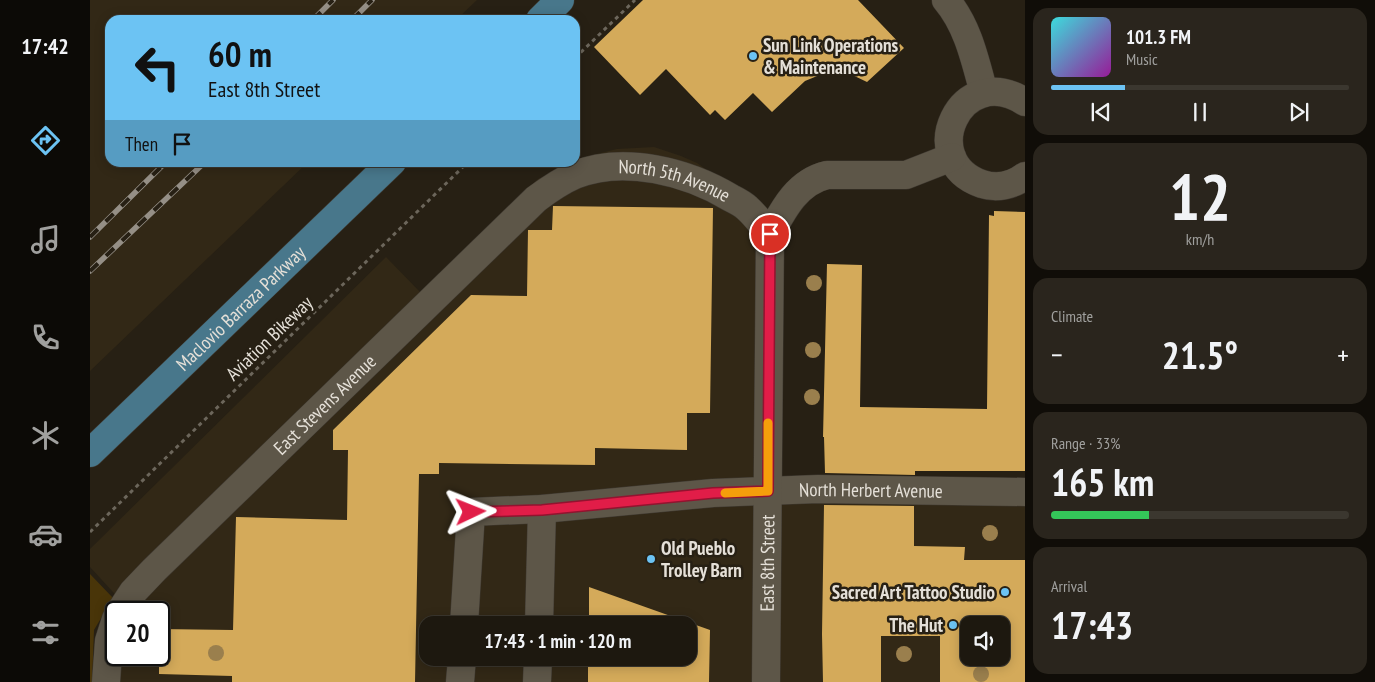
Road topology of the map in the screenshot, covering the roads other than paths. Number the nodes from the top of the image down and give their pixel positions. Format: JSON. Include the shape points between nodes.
{"nodes":[{"id":1,"x":560,"y":0,"type":"edge"},
{"id":2,"x":946,"y":0,"type":"edge"},
{"id":3,"x":545,"y":15,"type":"edge"},
{"id":4,"x":984,"y":93,"type":"junction"},
{"id":5,"x":1025,"y":102,"type":"edge"},
{"id":6,"x":952,"y":157,"type":"junction"},
{"id":7,"x":387,"y":167,"type":"edge"},
{"id":8,"x":1025,"y":176,"type":"edge"},
{"id":9,"x":536,"y":199,"type":"joint"},
{"id":10,"x":770,"y":234,"type":"junction"},
{"id":11,"x":90,"y":453,"type":"edge"},
{"id":12,"x":768,"y":491,"type":"junction"},
{"id":13,"x":1025,"y":492,"type":"edge"},
{"id":14,"x":542,"y":510,"type":"junction"},
{"id":15,"x":127,"y":601,"type":"edge"},
{"id":16,"x":465,"y":616,"type":"edge"},
{"id":17,"x":539,"y":616,"type":"edge"},
{"id":18,"x":107,"y":666,"type":"edge"},
{"id":19,"x":461,"y":666,"type":"edge"},
{"id":20,"x":538,"y":666,"type":"edge"},
{"id":21,"x":106,"y":682,"type":"edge"},
{"id":22,"x":460,"y":682,"type":"edge"},
{"id":23,"x":537,"y":682,"type":"edge"},
{"id":24,"x":766,"y":682,"type":"edge"}],
"edges":[{"from":1,"to":3,"type":"main road"},
{"from":2,"to":4,"type":"street","via":[[967,35]]},
{"from":4,"to":5,"type":"street","via":[[999,91]]},
{"from":4,"to":6,"type":"street","via":[[969,99],[954,117],[948,141]]},
{"from":6,"to":8,"type":"street","via":[[972,181],[987,186],[1004,186]]},
{"from":6,"to":10,"type":"street","via":[[906,175],[827,175],[818,178],[794,196]]},
{"from":7,"to":11,"type":"main road","name":"Maclovio Barraza Parkway"},
{"from":9,"to":10,"type":"street","name":"North 5th Avenue","via":[[575,174],[624,166],[649,168],[683,176],[713,188],[747,208]]},
{"from":9,"to":15,"type":"street","name":"East Stevens Avenue","via":[[154,570]]},
{"from":10,"to":12,"type":"street","name":"East 8th Street"},
{"from":12,"to":13,"type":"street","name":"North Herbert Avenue"},
{"from":12,"to":14,"type":"street","name":"North Herbert Avenue","via":[[713,493]]},
{"from":12,"to":24,"type":"street","name":"East 8th Street"},
{"from":14,"to":16,"type":"street","name":"North Herbert Avenue","via":[[471,512]]},
{"from":14,"to":17,"type":"street"},
{"from":18,"to":21,"type":"street"},
{"from":19,"to":22,"type":"street"},
{"from":20,"to":23,"type":"street"}]}
